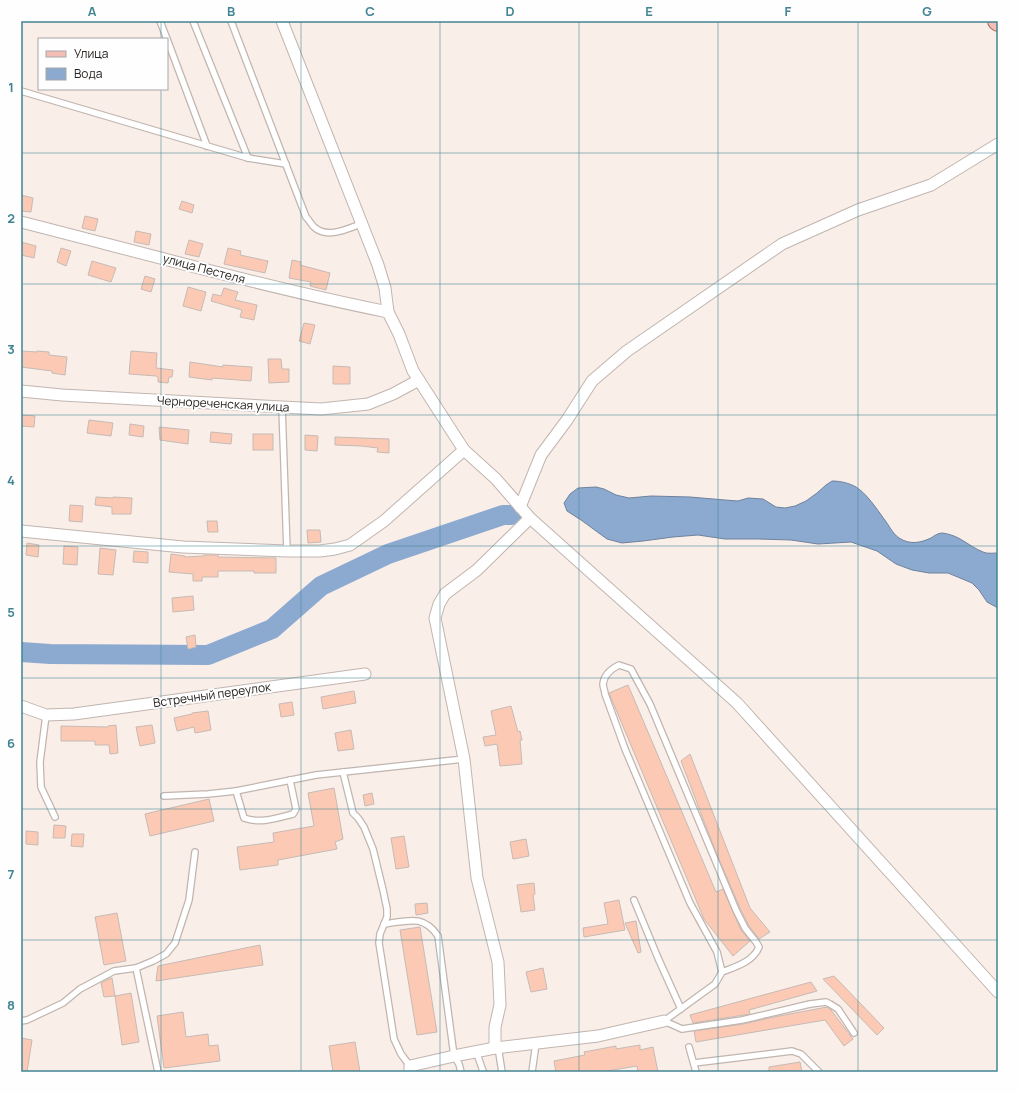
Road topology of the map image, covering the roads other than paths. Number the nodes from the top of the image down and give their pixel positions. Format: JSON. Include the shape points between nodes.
{"nodes":[{"id":1,"x":160,"y":21,"type":"edge"},
{"id":2,"x":193,"y":21,"type":"edge"},
{"id":3,"x":231,"y":21,"type":"edge"},
{"id":4,"x":282,"y":21,"type":"edge"},
{"id":5,"x":167,"y":38,"type":"edge"},
{"id":6,"x":168,"y":42,"type":"edge"},
{"id":7,"x":21,"y":91,"type":"edge"},
{"id":8,"x":998,"y":144,"type":"edge"},
{"id":9,"x":207,"y":146,"type":"junction"},
{"id":10,"x":248,"y":158,"type":"junction"},
{"id":11,"x":286,"y":164,"type":"junction"},
{"id":12,"x":21,"y":222,"type":"edge"},
{"id":13,"x":361,"y":224,"type":"junction"},
{"id":14,"x":388,"y":312,"type":"junction"},
{"id":15,"x":419,"y":380,"type":"junction"},
{"id":16,"x":21,"y":391,"type":"edge"},
{"id":17,"x":282,"y":407,"type":"junction"},
{"id":18,"x":464,"y":450,"type":"junction"},
{"id":19,"x":520,"y":507,"type":"junction"},
{"id":20,"x":530,"y":518,"type":"junction"},
{"id":21,"x":21,"y":531,"type":"edge"},
{"id":22,"x":287,"y":551,"type":"junction"},
{"id":23,"x":365,"y":674,"type":"dead end"},
{"id":24,"x":21,"y":706,"type":"edge"},
{"id":25,"x":46,"y":715,"type":"junction"},
{"id":26,"x":464,"y":759,"type":"junction"},
{"id":27,"x":343,"y":772,"type":"junction"},
{"id":28,"x":290,"y":780,"type":"junction"},
{"id":29,"x":236,"y":791,"type":"junction"},
{"id":30,"x":164,"y":796,"type":"dead end"},
{"id":31,"x":55,"y":816,"type":"dead end"},
{"id":32,"x":195,"y":852,"type":"dead end"},
{"id":33,"x":634,"y":900,"type":"dead end"},
{"id":34,"x":384,"y":924,"type":"junction"},
{"id":35,"x":136,"y":968,"type":"junction"},
{"id":36,"x":722,"y":972,"type":"junction"},
{"id":37,"x":998,"y":992,"type":"edge"},
{"id":38,"x":681,"y":1009,"type":"junction"},
{"id":39,"x":21,"y":1021,"type":"edge"},
{"id":40,"x":664,"y":1021,"type":"junction"},
{"id":41,"x":854,"y":1033,"type":"dead end"},
{"id":42,"x":536,"y":1043,"type":"junction"},
{"id":43,"x":689,"y":1047,"type":"dead end"},
{"id":44,"x":497,"y":1048,"type":"junction"},
{"id":45,"x":476,"y":1051,"type":"junction"},
{"id":46,"x":454,"y":1056,"type":"junction"},
{"id":47,"x":694,"y":1064,"type":"junction"},
{"id":48,"x":410,"y":1069,"type":"edge"},
{"id":49,"x":158,"y":1072,"type":"edge"},
{"id":50,"x":461,"y":1072,"type":"edge"},
{"id":51,"x":484,"y":1072,"type":"edge"},
{"id":52,"x":502,"y":1072,"type":"edge"},
{"id":53,"x":532,"y":1072,"type":"edge"},
{"id":54,"x":696,"y":1072,"type":"edge"},
{"id":55,"x":819,"y":1072,"type":"edge"}],
"edges":[{"from":1,"to":5,"type":"lane"},
{"from":2,"to":10,"type":"lane"},
{"from":3,"to":11,"type":"lane"},
{"from":4,"to":13,"type":"street"},
{"from":6,"to":9,"type":"lane"},
{"from":7,"to":9,"type":"lane"},
{"from":8,"to":19,"type":"street","via":[[931,185],[858,210],[782,244],[627,351],[592,381],[541,455]]},
{"from":9,"to":10,"type":"lane"},
{"from":10,"to":11,"type":"lane"},
{"from":11,"to":13,"type":"lane","via":[[306,217],[314,228],[324,233],[332,233]]},
{"from":12,"to":14,"type":"street","name":"улица Пестеля","via":[[276,288]]},
{"from":13,"to":14,"type":"street","via":[[378,265],[385,288]]},
{"from":14,"to":15,"type":"street"},
{"from":15,"to":17,"type":"street","name":"Чернореченская улица","via":[[368,404],[321,409]]},
{"from":15,"to":18,"type":"street"},
{"from":16,"to":17,"type":"street","name":"Чернореченская улица"},
{"from":17,"to":22,"type":"lane"},
{"from":18,"to":19,"type":"street","via":[[496,479]]},
{"from":18,"to":22,"type":"street","via":[[384,521],[350,545],[320,551]]},
{"from":19,"to":20,"type":"street"},
{"from":20,"to":26,"type":"street","via":[[478,570],[445,594],[435,618]]},
{"from":20,"to":37,"type":"street","via":[[737,703]]},
{"from":21,"to":22,"type":"street","via":[[183,547]]},
{"from":23,"to":25,"type":"street","name":"Встречный переулок","via":[[74,714]]},
{"from":24,"to":25,"type":"street","name":"Встречный переулок"},
{"from":25,"to":31,"type":"lane","via":[[40,762],[41,787]]},
{"from":26,"to":27,"type":"lane"},
{"from":26,"to":44,"type":"street","via":[[477,878],[498,962],[500,1005],[496,1026]]},
{"from":27,"to":28,"type":"lane"},
{"from":27,"to":34,"type":"lane","via":[[353,813],[364,827],[373,849],[387,909]]},
{"from":28,"to":29,"type":"lane"},
{"from":28,"to":29,"type":"lane","via":[[296,809],[293,814],[272,819],[252,821],[244,818]]},
{"from":29,"to":30,"type":"lane"},
{"from":32,"to":35,"type":"lane","via":[[189,900],[175,943],[166,954]]},
{"from":33,"to":38,"type":"lane"},
{"from":34,"to":46,"type":"lane","via":[[419,920],[433,929],[438,936]]},
{"from":34,"to":48,"type":"lane","via":[[380,943],[394,1039]]},
{"from":35,"to":39,"type":"lane","via":[[114,971],[80,989],[63,1003]]},
{"from":35,"to":49,"type":"lane"},
{"from":36,"to":36,"type":"lane","via":[[717,952],[690,903],[625,749],[605,694],[603,684],[606,677],[610,670],[619,665],[631,669],[650,704],[736,910],[759,947],[745,962]]},
{"from":36,"to":38,"type":"lane","via":[[715,984]]},
{"from":38,"to":40,"type":"lane"},
{"from":40,"to":41,"type":"lane","via":[[682,1029],[826,1002],[838,1009]]},
{"from":40,"to":42,"type":"street","via":[[598,1036]]},
{"from":42,"to":44,"type":"street"},
{"from":42,"to":53,"type":"lane"},
{"from":43,"to":47,"type":"lane"},
{"from":44,"to":45,"type":"street"},
{"from":44,"to":52,"type":"lane"},
{"from":45,"to":46,"type":"street"},
{"from":45,"to":51,"type":"lane"},
{"from":46,"to":48,"type":"street"},
{"from":46,"to":50,"type":"lane"},
{"from":47,"to":54,"type":"lane"},
{"from":47,"to":55,"type":"lane","via":[[792,1050],[801,1054]]}]}
